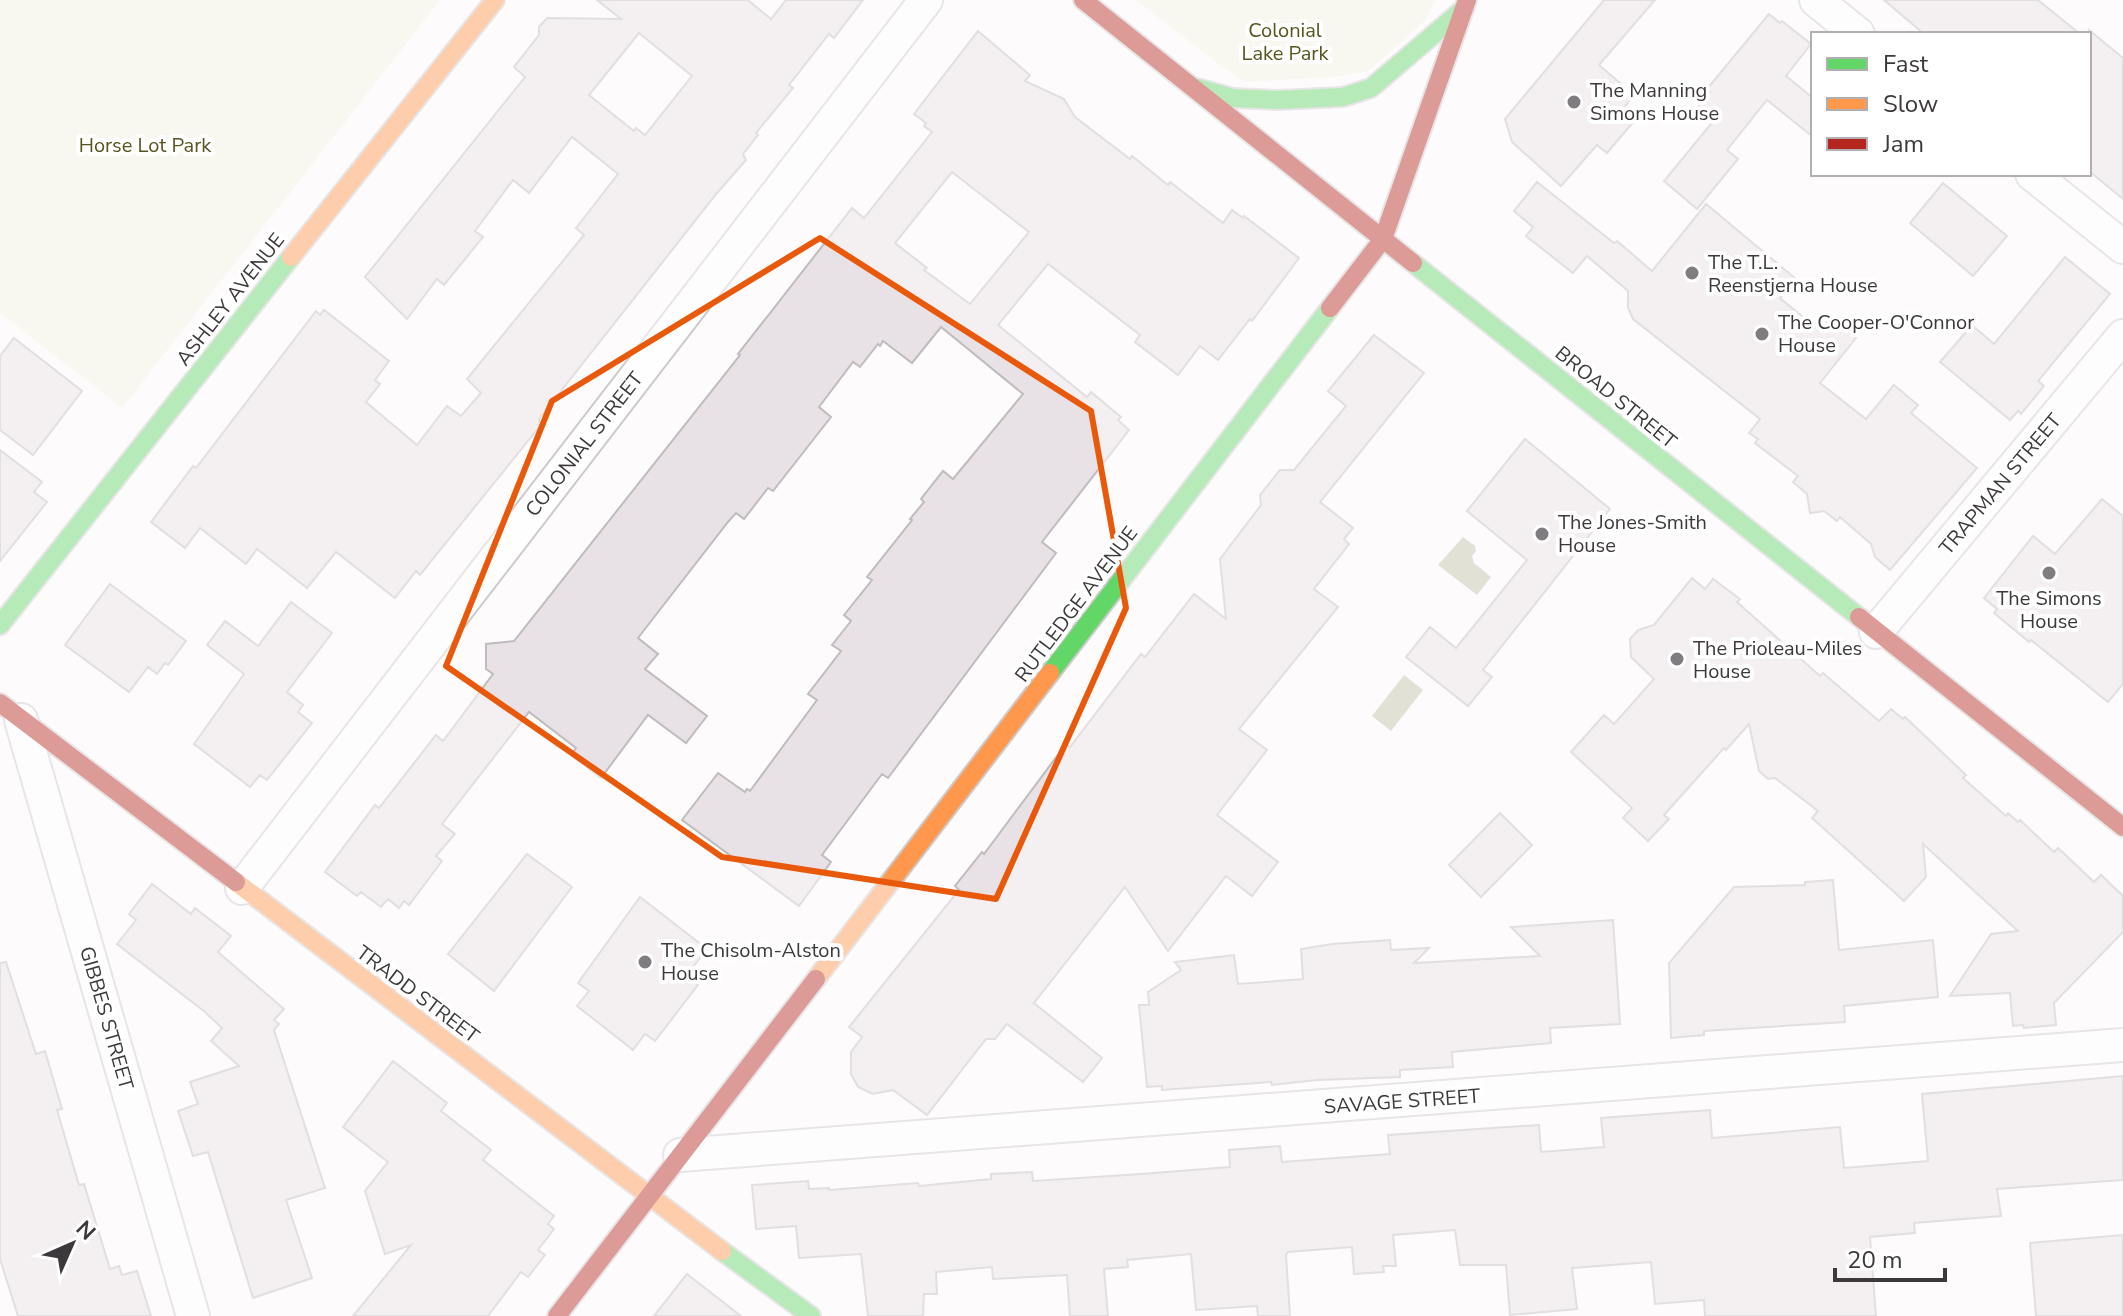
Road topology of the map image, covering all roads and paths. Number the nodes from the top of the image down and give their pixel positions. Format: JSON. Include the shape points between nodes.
{"nodes":[{"id":1,"x":495,"y":0,"type":"edge"},
{"id":2,"x":926,"y":0,"type":"edge"},
{"id":3,"x":1083,"y":0,"type":"edge"},
{"id":4,"x":1816,"y":0,"type":"edge"},
{"id":5,"x":1465,"y":5,"type":"edge"},
{"id":6,"x":1856,"y":32,"type":"edge"},
{"id":7,"x":1193,"y":87,"type":"junction"},
{"id":8,"x":2034,"y":176,"type":"edge"},
{"id":9,"x":1383,"y":239,"type":"junction"},
{"id":10,"x":2123,"y":247,"type":"edge"},
{"id":11,"x":2123,"y":336,"type":"edge"},
{"id":12,"x":0,"y":625,"type":"edge"},
{"id":13,"x":1876,"y":632,"type":"junction"},
{"id":14,"x":11,"y":712,"type":"edge"},
{"id":15,"x":2123,"y":827,"type":"edge"},
{"id":16,"x":242,"y":888,"type":"junction"},
{"id":17,"x":2123,"y":1045,"type":"edge"},
{"id":18,"x":680,"y":1155,"type":"junction"},
{"id":19,"x":648,"y":1196,"type":"junction"},
{"id":20,"x":193,"y":1316,"type":"edge"},
{"id":21,"x":557,"y":1316,"type":"edge"},
{"id":22,"x":811,"y":1316,"type":"edge"}],
"edges":[{"from":1,"to":12,"type":"street","name":"ASHLEY AVENUE"},
{"from":2,"to":16,"type":"street","name":"COLONIAL STREET"},
{"from":3,"to":7,"type":"street","name":"BROAD STREET"},
{"from":4,"to":6,"type":"street"},
{"from":5,"to":7,"type":"street","via":[[1371,88],[1343,97],[1233,98]]},
{"from":5,"to":9,"type":"street","name":"RUTLEDGE AVENUE"},
{"from":7,"to":9,"type":"street","name":"BROAD STREET"},
{"from":8,"to":10,"type":"street"},
{"from":9,"to":13,"type":"street","name":"BROAD STREET"},
{"from":9,"to":18,"type":"street","name":"RUTLEDGE AVENUE"},
{"from":11,"to":13,"type":"street","name":"TRAPMAN STREET"},
{"from":13,"to":15,"type":"street","name":"BROAD STREET"},
{"from":14,"to":16,"type":"street","name":"TRADD STREET"},
{"from":14,"to":20,"type":"street","name":"GIBBES STREET"},
{"from":16,"to":19,"type":"street","name":"TRADD STREET"},
{"from":17,"to":18,"type":"street","name":"SAVAGE STREET"},
{"from":18,"to":19,"type":"street","name":"RUTLEDGE AVENUE"},
{"from":19,"to":21,"type":"street","name":"RUTLEDGE AVENUE"},
{"from":19,"to":22,"type":"street","name":"TRADD STREET"}]}
